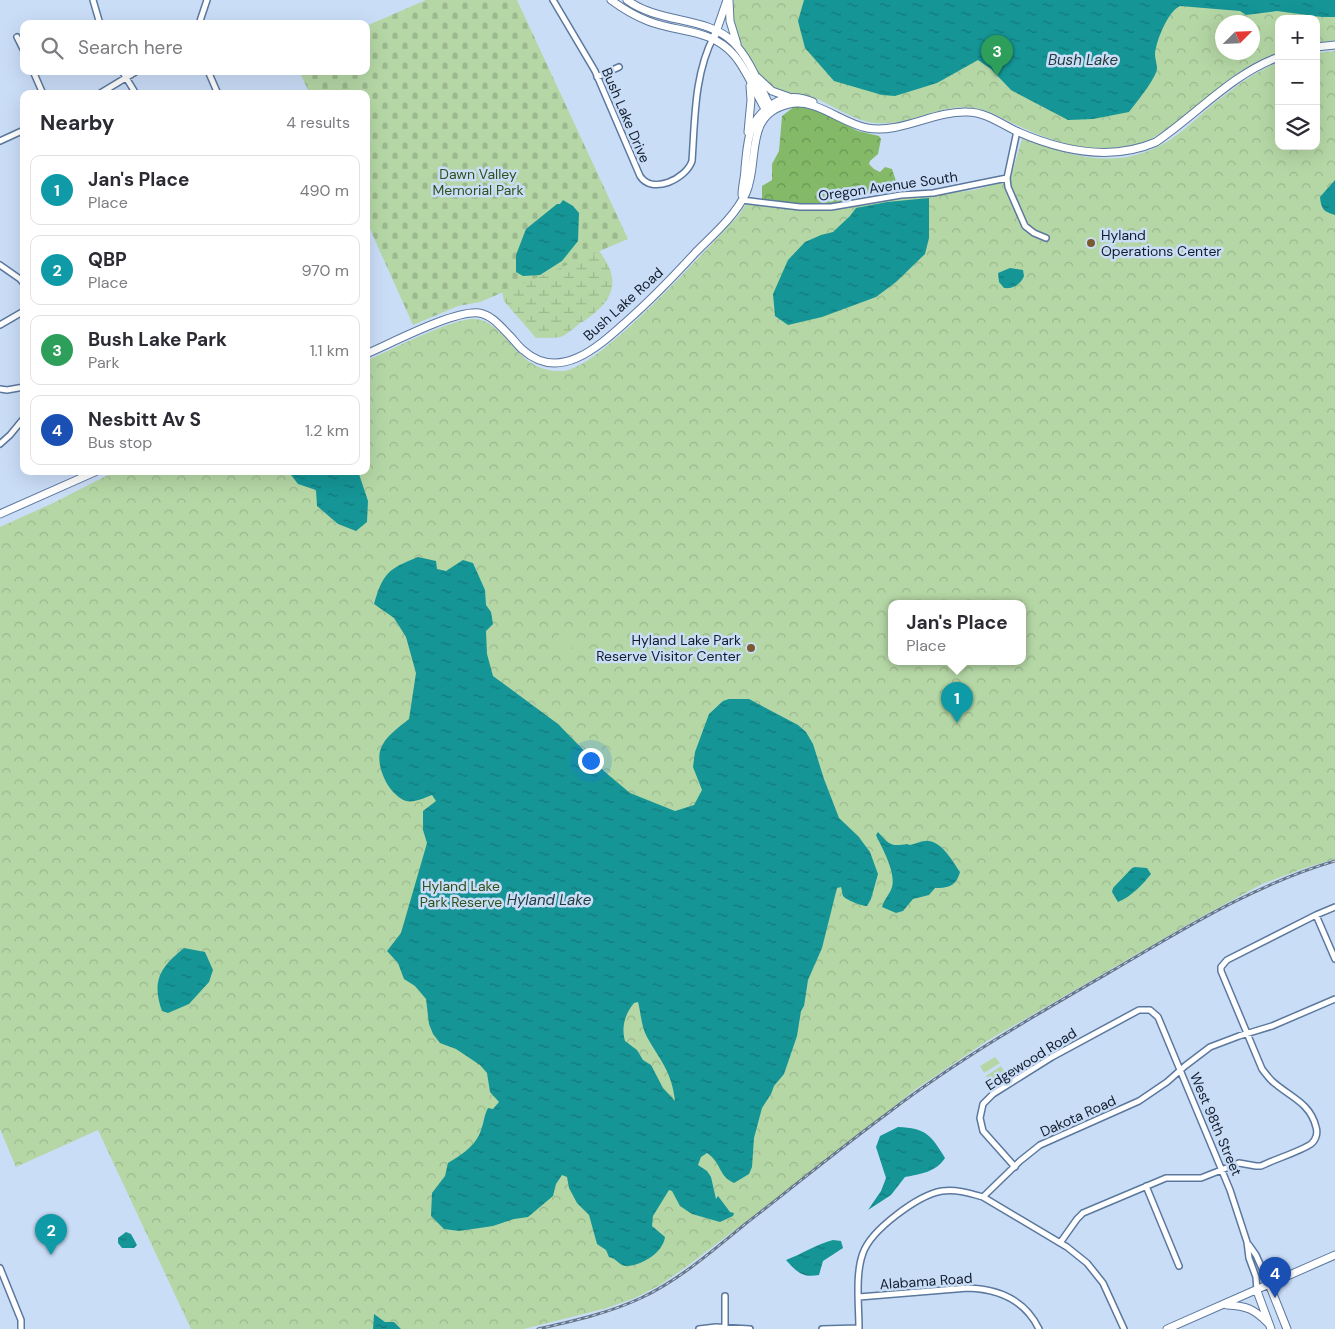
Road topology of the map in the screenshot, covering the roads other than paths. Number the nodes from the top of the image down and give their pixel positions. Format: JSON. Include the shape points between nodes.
{"nodes":[{"id":1,"x":92,"y":0,"type":"edge"},
{"id":2,"x":207,"y":0,"type":"edge"},
{"id":3,"x":553,"y":0,"type":"edge"},
{"id":4,"x":611,"y":0,"type":"edge"},
{"id":5,"x":627,"y":0,"type":"edge"},
{"id":6,"x":728,"y":0,"type":"edge"},
{"id":7,"x":99,"y":20,"type":"edge"},
{"id":8,"x":200,"y":20,"type":"edge"},
{"id":9,"x":714,"y":35,"type":"junction"},
{"id":10,"x":17,"y":37,"type":"dead end"},
{"id":11,"x":20,"y":43,"type":"edge"},
{"id":12,"x":1335,"y":45,"type":"edge"},
{"id":13,"x":1320,"y":47,"type":"edge"},
{"id":14,"x":741,"y":51,"type":"junction"},
{"id":15,"x":1275,"y":59,"type":"edge"},
{"id":16,"x":619,"y":67,"type":"dead end"},
{"id":17,"x":35,"y":75,"type":"edge"},
{"id":18,"x":124,"y":75,"type":"edge"},
{"id":19,"x":131,"y":75,"type":"edge"},
{"id":20,"x":210,"y":75,"type":"edge"},
{"id":21,"x":755,"y":75,"type":"junction"},
{"id":22,"x":746,"y":76,"type":"junction"},
{"id":23,"x":598,"y":77,"type":"junction"},
{"id":24,"x":126,"y":78,"type":"junction"},
{"id":25,"x":42,"y":90,"type":"edge"},
{"id":26,"x":106,"y":90,"type":"edge"},
{"id":27,"x":134,"y":90,"type":"edge"},
{"id":28,"x":216,"y":90,"type":"edge"},
{"id":29,"x":791,"y":97,"type":"junction"},
{"id":30,"x":769,"y":109,"type":"junction"},
{"id":31,"x":838,"y":115,"type":"junction"},
{"id":32,"x":1016,"y":131,"type":"junction"},
{"id":33,"x":20,"y":132,"type":"edge"},
{"id":34,"x":0,"y":141,"type":"edge"},
{"id":35,"x":748,"y":144,"type":"junction"},
{"id":36,"x":1007,"y":178,"type":"junction"},
{"id":37,"x":742,"y":200,"type":"junction"},
{"id":38,"x":1046,"y":238,"type":"dead end"},
{"id":39,"x":0,"y":265,"type":"edge"},
{"id":40,"x":20,"y":280,"type":"edge"},
{"id":41,"x":20,"y":313,"type":"edge"},
{"id":42,"x":0,"y":325,"type":"edge"},
{"id":43,"x":370,"y":352,"type":"edge"},
{"id":44,"x":20,"y":388,"type":"edge"},
{"id":45,"x":0,"y":389,"type":"edge"},
{"id":46,"x":20,"y":423,"type":"edge"},
{"id":47,"x":0,"y":445,"type":"edge"},
{"id":48,"x":88,"y":475,"type":"edge"},
{"id":49,"x":0,"y":514,"type":"edge"},
{"id":50,"x":1335,"y":907,"type":"edge"},
{"id":51,"x":1316,"y":915,"type":"junction"},
{"id":52,"x":1335,"y":959,"type":"edge"},
{"id":53,"x":1335,"y":999,"type":"edge"},
{"id":54,"x":1158,"y":1017,"type":"joint"},
{"id":55,"x":1247,"y":1034,"type":"junction"},
{"id":56,"x":1180,"y":1070,"type":"junction"},
{"id":57,"x":1015,"y":1167,"type":"junction"},
{"id":58,"x":1222,"y":1170,"type":"junction"},
{"id":59,"x":1146,"y":1186,"type":"junction"},
{"id":60,"x":983,"y":1197,"type":"junction"},
{"id":61,"x":1247,"y":1242,"type":"junction"},
{"id":62,"x":1060,"y":1243,"type":"junction"},
{"id":63,"x":1335,"y":1255,"type":"edge"},
{"id":64,"x":1179,"y":1266,"type":"dead end"},
{"id":65,"x":0,"y":1268,"type":"edge"},
{"id":66,"x":1269,"y":1284,"type":"junction"},
{"id":67,"x":1256,"y":1291,"type":"junction"},
{"id":68,"x":725,"y":1296,"type":"dead end"},
{"id":69,"x":859,"y":1297,"type":"junction"},
{"id":70,"x":1224,"y":1304,"type":"junction"},
{"id":71,"x":1270,"y":1326,"type":"edge"},
{"id":72,"x":725,"y":1327,"type":"junction"},
{"id":73,"x":21,"y":1329,"type":"edge"},
{"id":74,"x":699,"y":1329,"type":"edge"},
{"id":75,"x":750,"y":1329,"type":"edge"},
{"id":76,"x":822,"y":1329,"type":"edge"},
{"id":77,"x":859,"y":1329,"type":"edge"},
{"id":78,"x":1039,"y":1329,"type":"edge"},
{"id":79,"x":1124,"y":1329,"type":"edge"},
{"id":80,"x":1167,"y":1329,"type":"edge"},
{"id":81,"x":1287,"y":1329,"type":"edge"}],
"edges":[{"from":1,"to":7,"type":"street"},
{"from":2,"to":8,"type":"street"},
{"from":3,"to":23,"type":"street","name":"Bush Lake Drive"},
{"from":4,"to":9,"type":"street","via":[[649,22]]},
{"from":5,"to":9,"type":"street","via":[[656,15],[698,24]]},
{"from":6,"to":9,"type":"street"},
{"from":6,"to":14,"type":"street","via":[[731,29]]},
{"from":9,"to":14,"type":"street","via":[[727,36]]},
{"from":9,"to":22,"type":"street","via":[[734,55]]},
{"from":9,"to":23,"type":"street","name":"Bush Lake Drive","via":[[700,74],[690,167],[681,176],[661,184],[651,185],[642,180]]},
{"from":10,"to":11,"type":"street"},
{"from":12,"to":13,"type":"street"},
{"from":14,"to":21,"type":"street"},
{"from":15,"to":32,"type":"street","via":[[1254,68],[1166,136],[1143,148],[1116,154],[1078,150]]},
{"from":16,"to":23,"type":"street"},
{"from":17,"to":25,"type":"street"},
{"from":18,"to":24,"type":"street"},
{"from":19,"to":24,"type":"street"},
{"from":20,"to":28,"type":"street"},
{"from":21,"to":29,"type":"street","via":[[772,91]]},
{"from":21,"to":30,"type":"street"},
{"from":22,"to":30,"type":"street"},
{"from":22,"to":35,"type":"street","via":[[751,89]]},
{"from":24,"to":26,"type":"street"},
{"from":24,"to":27,"type":"street"},
{"from":29,"to":30,"type":"street","via":[[783,98]]},
{"from":29,"to":31,"type":"street","via":[[812,101]]},
{"from":30,"to":31,"type":"street","via":[[801,103]]},
{"from":30,"to":35,"type":"street","via":[[752,125]]},
{"from":30,"to":37,"type":"street","name":"Bush Lake Road","via":[[756,137],[749,183]]},
{"from":31,"to":32,"type":"street","via":[[864,127],[886,129],[968,112],[985,116]]},
{"from":32,"to":36,"type":"street"},
{"from":33,"to":34,"type":"street"},
{"from":35,"to":37,"type":"street"},
{"from":36,"to":37,"type":"street","name":"Oregon Avenue South","via":[[933,193],[831,207]]},
{"from":36,"to":38,"type":"street","via":[[1008,188],[1025,226]]},
{"from":37,"to":43,"type":"street","name":"Bush Lake Road","via":[[724,224],[642,307],[592,349],[570,362],[560,364],[529,355],[497,322],[481,314],[452,317]]},
{"from":39,"to":40,"type":"street"},
{"from":41,"to":42,"type":"street"},
{"from":44,"to":45,"type":"street"},
{"from":46,"to":47,"type":"street"},
{"from":48,"to":49,"type":"street"},
{"from":50,"to":51,"type":"street"},
{"from":51,"to":52,"type":"street"},
{"from":51,"to":55,"type":"street","via":[[1227,960],[1221,967]]},
{"from":53,"to":55,"type":"street","name":"Dakota Road"},
{"from":54,"to":56,"type":"street","name":"West 98th Street"},
{"from":54,"to":57,"type":"street","name":"Edgewood Road","via":[[1150,1010],[1139,1010],[1052,1057],[988,1098],[981,1111],[980,1125]]},
{"from":55,"to":56,"type":"street","name":"Dakota Road","via":[[1210,1048]]},
{"from":55,"to":58,"type":"street","via":[[1262,1069],[1302,1103],[1313,1118],[1317,1135],[1312,1143],[1261,1166],[1239,1163]]},
{"from":56,"to":57,"type":"street","name":"Dakota Road","via":[[1139,1101],[1040,1145]]},
{"from":56,"to":58,"type":"street","name":"West 98th Street"},
{"from":57,"to":60,"type":"street","name":"Dakota Road"},
{"from":58,"to":59,"type":"street","via":[[1201,1178],[1166,1178]]},
{"from":58,"to":61,"type":"street","name":"West 98th Street"},
{"from":59,"to":62,"type":"street","via":[[1083,1214]]},
{"from":59,"to":64,"type":"street"},
{"from":60,"to":62,"type":"street"},
{"from":60,"to":69,"type":"street","via":[[952,1190],[930,1194],[911,1204],[882,1227],[863,1252]]},
{"from":61,"to":66,"type":"street","name":"West 98th Street"},
{"from":61,"to":67,"type":"street","name":"West 98th Street","via":[[1256,1277]]},
{"from":62,"to":79,"type":"street","via":[[1087,1263],[1099,1278]]},
{"from":63,"to":66,"type":"street"},
{"from":65,"to":73,"type":"street","via":[[21,1320]]},
{"from":66,"to":67,"type":"street"},
{"from":66,"to":81,"type":"street","name":"West 98th Street"},
{"from":67,"to":70,"type":"street"},
{"from":67,"to":71,"type":"street","name":"West 98th Street"},
{"from":68,"to":72,"type":"street"},
{"from":69,"to":77,"type":"street"},
{"from":69,"to":78,"type":"street","name":"Alabama Road","via":[[981,1288],[1017,1301]]},
{"from":70,"to":71,"type":"street","via":[[1242,1305],[1254,1310]]},
{"from":70,"to":80,"type":"street"},
{"from":72,"to":74,"type":"street"},
{"from":72,"to":75,"type":"street"},
{"from":76,"to":77,"type":"street"}]}
